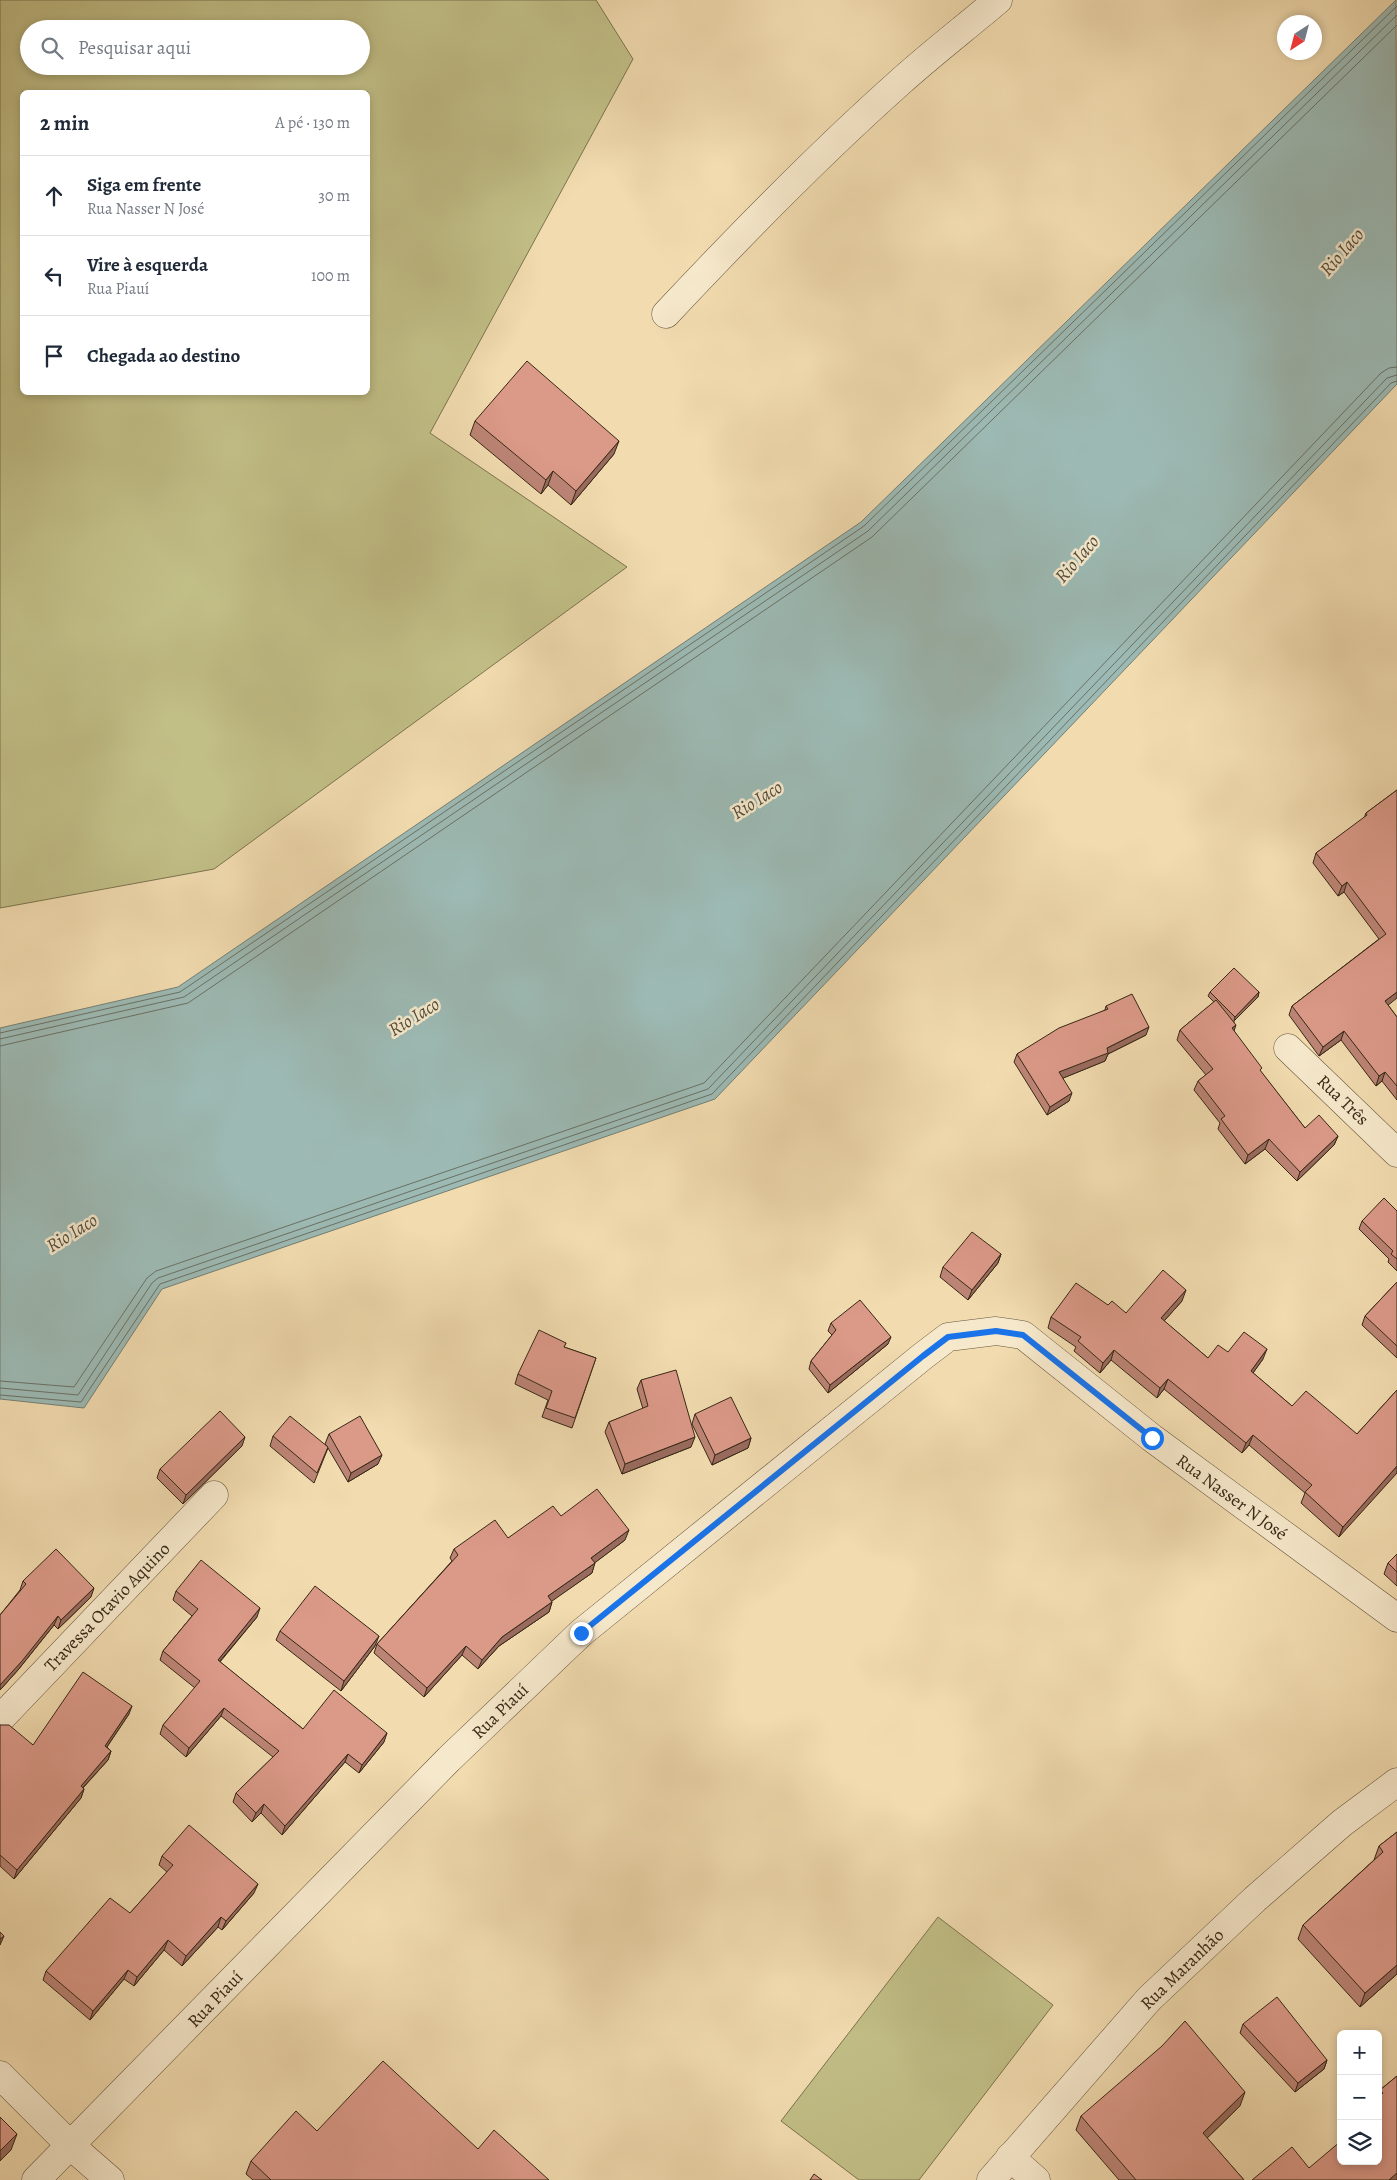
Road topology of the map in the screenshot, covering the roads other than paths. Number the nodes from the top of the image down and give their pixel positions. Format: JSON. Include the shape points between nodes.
{"nodes":[{"id":1,"x":998,"y":0,"type":"edge"},
{"id":2,"x":666,"y":314,"type":"dead end"},
{"id":3,"x":1288,"y":1048,"type":"dead end"},
{"id":4,"x":1397,"y":1153,"type":"edge"},
{"id":5,"x":1023,"y":1335,"type":"joint"},
{"id":6,"x":214,"y":1495,"type":"dead end"},
{"id":7,"x":1397,"y":1618,"type":"edge"},
{"id":8,"x":0,"y":1719,"type":"edge"},
{"id":9,"x":1397,"y":1782,"type":"edge"},
{"id":10,"x":0,"y":2075,"type":"edge"},
{"id":11,"x":71,"y":2146,"type":"junction"},
{"id":12,"x":1010,"y":2156,"type":"junction"},
{"id":13,"x":36,"y":2180,"type":"edge"},
{"id":14,"x":110,"y":2180,"type":"edge"},
{"id":15,"x":991,"y":2180,"type":"edge"},
{"id":16,"x":1036,"y":2180,"type":"edge"}],
"edges":[{"from":1,"to":2,"type":"street","via":[[900,82],[811,165]]},
{"from":3,"to":4,"type":"street","name":"Rua Três"},
{"from":5,"to":7,"type":"street","name":"Rua Nasser N José","via":[[1152,1438]]},
{"from":5,"to":11,"type":"street","name":"Rua Piauí","via":[[996,1331],[948,1337],[581,1633],[449,1759]]},
{"from":6,"to":8,"type":"street","name":"Travessa Otavio Aquino"},
{"from":9,"to":12,"type":"street","name":"Rua Maranhão","via":[[1342,1823],[1149,1998]]},
{"from":10,"to":11,"type":"street"},
{"from":11,"to":13,"type":"street","name":"Rua Piauí"},
{"from":11,"to":14,"type":"street"},
{"from":12,"to":15,"type":"street","name":"Rua Maranhão"},
{"from":12,"to":16,"type":"street"}]}
